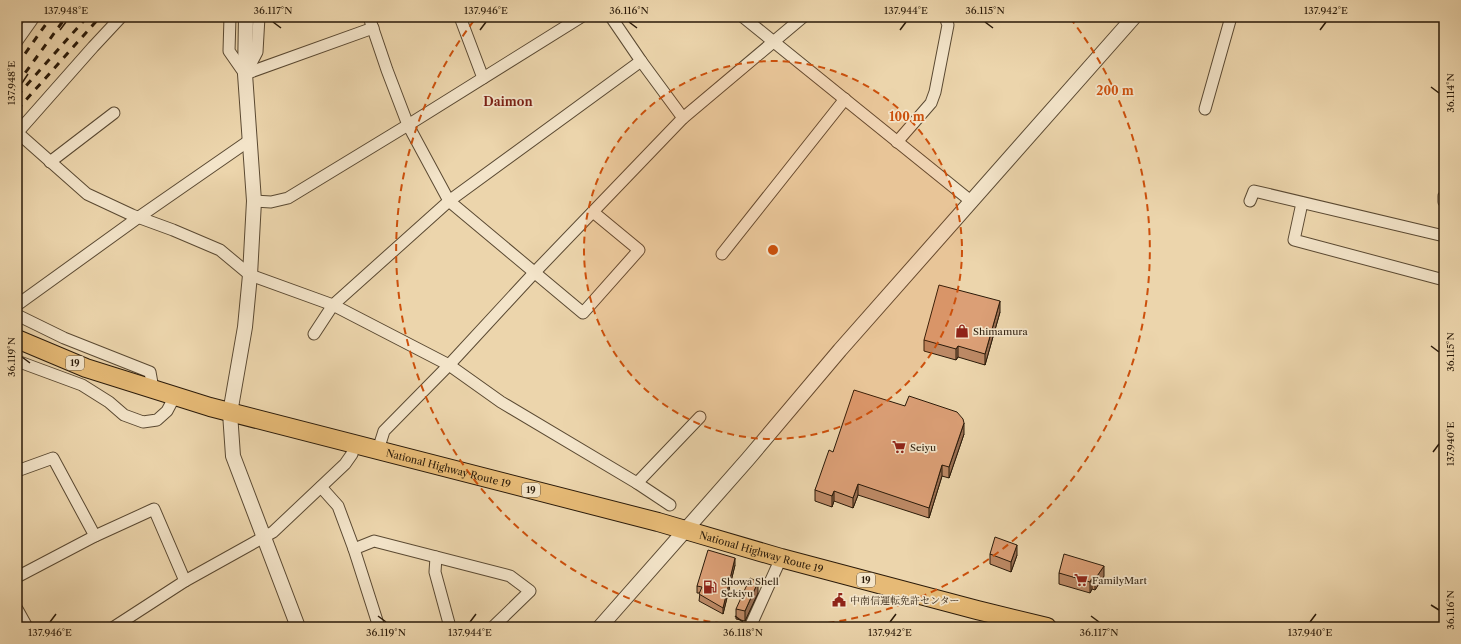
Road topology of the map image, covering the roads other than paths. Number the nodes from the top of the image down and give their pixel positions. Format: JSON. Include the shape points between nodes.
{"nodes":[{"id":1,"x":34,"y":17,"type":"edge"},
{"id":2,"x":122,"y":17,"type":"edge"},
{"id":3,"x":230,"y":17,"type":"edge"},
{"id":4,"x":246,"y":17,"type":"edge"},
{"id":5,"x":259,"y":17,"type":"edge"},
{"id":6,"x":369,"y":17,"type":"edge"},
{"id":7,"x":460,"y":17,"type":"edge"},
{"id":8,"x":581,"y":17,"type":"edge"},
{"id":9,"x":611,"y":17,"type":"edge"},
{"id":10,"x":742,"y":17,"type":"edge"},
{"id":11,"x":804,"y":17,"type":"edge"},
{"id":12,"x":945,"y":17,"type":"edge"},
{"id":13,"x":1134,"y":17,"type":"edge"},
{"id":14,"x":1231,"y":17,"type":"edge"},
{"id":15,"x":373,"y":28,"type":"junction"},
{"id":16,"x":17,"y":41,"type":"edge"},
{"id":17,"x":773,"y":42,"type":"junction"},
{"id":18,"x":641,"y":61,"type":"junction"},
{"id":19,"x":245,"y":74,"type":"junction"},
{"id":20,"x":483,"y":78,"type":"junction"},
{"id":21,"x":845,"y":99,"type":"junction"},
{"id":22,"x":1205,"y":109,"type":"dead end"},
{"id":23,"x":114,"y":113,"type":"dead end"},
{"id":24,"x":683,"y":118,"type":"junction"},
{"id":25,"x":408,"y":125,"type":"junction"},
{"id":26,"x":17,"y":133,"type":"edge"},
{"id":27,"x":250,"y":140,"type":"junction"},
{"id":28,"x":897,"y":142,"type":"junction"},
{"id":29,"x":50,"y":162,"type":"junction"},
{"id":30,"x":1444,"y":196,"type":"edge"},
{"id":31,"x":254,"y":201,"type":"junction"},
{"id":32,"x":449,"y":201,"type":"junction"},
{"id":33,"x":1250,"y":201,"type":"dead end"},
{"id":34,"x":972,"y":202,"type":"junction"},
{"id":35,"x":1302,"y":202,"type":"junction"},
{"id":36,"x":1444,"y":202,"type":"edge"},
{"id":37,"x":593,"y":212,"type":"junction"},
{"id":38,"x":139,"y":217,"type":"junction"},
{"id":39,"x":1444,"y":236,"type":"edge"},
{"id":40,"x":722,"y":254,"type":"dead end"},
{"id":41,"x":534,"y":273,"type":"junction"},
{"id":42,"x":250,"y":275,"type":"junction"},
{"id":43,"x":1444,"y":280,"type":"edge"},
{"id":44,"x":17,"y":305,"type":"edge"},
{"id":45,"x":333,"y":305,"type":"junction"},
{"id":46,"x":17,"y":315,"type":"edge"},
{"id":47,"x":314,"y":334,"type":"dead end"},
{"id":48,"x":17,"y":339,"type":"edge"},
{"id":49,"x":17,"y":361,"type":"edge"},
{"id":50,"x":448,"y":365,"type":"junction"},
{"id":51,"x":152,"y":389,"type":"junction"},
{"id":52,"x":175,"y":396,"type":"junction"},
{"id":53,"x":230,"y":413,"type":"junction"},
{"id":54,"x":700,"y":416,"type":"dead end"},
{"id":55,"x":356,"y":444,"type":"junction"},
{"id":56,"x":378,"y":450,"type":"junction"},
{"id":57,"x":17,"y":471,"type":"edge"},
{"id":58,"x":637,"y":483,"type":"junction"},
{"id":59,"x":320,"y":487,"type":"junction"},
{"id":60,"x":670,"y":505,"type":"dead end"},
{"id":61,"x":685,"y":530,"type":"junction"},
{"id":62,"x":95,"y":536,"type":"junction"},
{"id":63,"x":263,"y":538,"type":"junction"},
{"id":64,"x":354,"y":549,"type":"junction"},
{"id":65,"x":436,"y":557,"type":"junction"},
{"id":66,"x":781,"y":558,"type":"junction"},
{"id":67,"x":17,"y":577,"type":"edge"},
{"id":68,"x":185,"y":581,"type":"junction"},
{"id":69,"x":17,"y":609,"type":"edge"},
{"id":70,"x":132,"y":616,"type":"junction"},
{"id":71,"x":27,"y":627,"type":"edge"},
{"id":72,"x":114,"y":627,"type":"edge"},
{"id":73,"x":136,"y":627,"type":"edge"},
{"id":74,"x":298,"y":627,"type":"edge"},
{"id":75,"x":379,"y":627,"type":"edge"},
{"id":76,"x":450,"y":627,"type":"edge"},
{"id":77,"x":493,"y":627,"type":"edge"},
{"id":78,"x":600,"y":627,"type":"edge"},
{"id":79,"x":750,"y":627,"type":"edge"},
{"id":80,"x":1047,"y":627,"type":"edge"}],
"edges":[{"from":1,"to":16,"type":"street"},
{"from":2,"to":26,"type":"street"},
{"from":3,"to":19,"type":"street","via":[[229,51]]},
{"from":4,"to":19,"type":"street"},
{"from":5,"to":19,"type":"street","via":[[257,52]]},
{"from":6,"to":15,"type":"street"},
{"from":7,"to":20,"type":"street"},
{"from":8,"to":20,"type":"street"},
{"from":9,"to":18,"type":"street"},
{"from":10,"to":17,"type":"street"},
{"from":11,"to":17,"type":"street"},
{"from":12,"to":28,"type":"street","via":[[948,25],[935,92],[930,103]]},
{"from":13,"to":34,"type":"street"},
{"from":14,"to":22,"type":"street"},
{"from":15,"to":19,"type":"street"},
{"from":15,"to":25,"type":"street"},
{"from":17,"to":21,"type":"street"},
{"from":17,"to":24,"type":"street"},
{"from":18,"to":24,"type":"street"},
{"from":18,"to":32,"type":"street"},
{"from":19,"to":27,"type":"street"},
{"from":20,"to":25,"type":"street"},
{"from":21,"to":28,"type":"street"},
{"from":21,"to":40,"type":"street"},
{"from":23,"to":29,"type":"street"},
{"from":24,"to":37,"type":"street"},
{"from":25,"to":31,"type":"street","via":[[288,198],[271,202]]},
{"from":25,"to":32,"type":"street"},
{"from":26,"to":29,"type":"street"},
{"from":27,"to":31,"type":"street"},
{"from":27,"to":38,"type":"street"},
{"from":28,"to":34,"type":"street"},
{"from":29,"to":38,"type":"street","via":[[87,194]]},
{"from":30,"to":36,"type":"street"},
{"from":31,"to":42,"type":"street"},
{"from":32,"to":41,"type":"street"},
{"from":32,"to":45,"type":"street"},
{"from":33,"to":35,"type":"street","via":[[1254,191]]},
{"from":34,"to":61,"type":"street"},
{"from":35,"to":39,"type":"street"},
{"from":35,"to":43,"type":"street","via":[[1294,240]]},
{"from":37,"to":41,"type":"street"},
{"from":37,"to":41,"type":"street","via":[[639,250],[583,313]]},
{"from":38,"to":42,"type":"street","via":[[220,250]]},
{"from":38,"to":44,"type":"street"},
{"from":41,"to":50,"type":"street"},
{"from":42,"to":45,"type":"street"},
{"from":42,"to":53,"type":"street","via":[[245,327]]},
{"from":45,"to":47,"type":"street"},
{"from":45,"to":50,"type":"street"},
{"from":46,"to":51,"type":"street","via":[[64,338],[150,372]]},
{"from":48,"to":51,"type":"highway","name":"National Highway Route 19","number":"19","via":[[86,368]]},
{"from":49,"to":52,"type":"street","via":[[82,385],[124,414],[143,422],[157,420]]},
{"from":50,"to":56,"type":"street","via":[[384,431]]},
{"from":50,"to":58,"type":"street","via":[[501,402]]},
{"from":51,"to":52,"type":"highway","name":"National Highway Route 19","number":"19"},
{"from":52,"to":53,"type":"highway","name":"National Highway Route 19","number":"19"},
{"from":53,"to":55,"type":"highway","name":"National Highway Route 19","number":"19"},
{"from":53,"to":63,"type":"street","via":[[233,456]]},
{"from":54,"to":58,"type":"street"},
{"from":55,"to":56,"type":"highway","name":"National Highway Route 19","number":"19"},
{"from":55,"to":59,"type":"street","via":[[345,464]]},
{"from":56,"to":61,"type":"highway","name":"National Highway Route 19","number":"19"},
{"from":57,"to":62,"type":"street","via":[[52,458]]},
{"from":58,"to":60,"type":"street"},
{"from":59,"to":63,"type":"street","via":[[273,532]]},
{"from":59,"to":64,"type":"street","via":[[338,506]]},
{"from":61,"to":66,"type":"highway","name":"National Highway Route 19","number":"19"},
{"from":61,"to":78,"type":"street"},
{"from":62,"to":67,"type":"street"},
{"from":62,"to":68,"type":"street","via":[[154,509]]},
{"from":63,"to":68,"type":"street"},
{"from":63,"to":74,"type":"street"},
{"from":64,"to":65,"type":"street","via":[[374,541]]},
{"from":64,"to":75,"type":"street"},
{"from":65,"to":76,"type":"street","via":[[434,572]]},
{"from":65,"to":77,"type":"street","via":[[510,576],[530,591]]},
{"from":66,"to":79,"type":"street"},
{"from":66,"to":80,"type":"highway","name":"National Highway Route 19","number":"19"},
{"from":68,"to":70,"type":"street"},
{"from":69,"to":71,"type":"street"},
{"from":70,"to":72,"type":"street"},
{"from":70,"to":73,"type":"street"}]}
